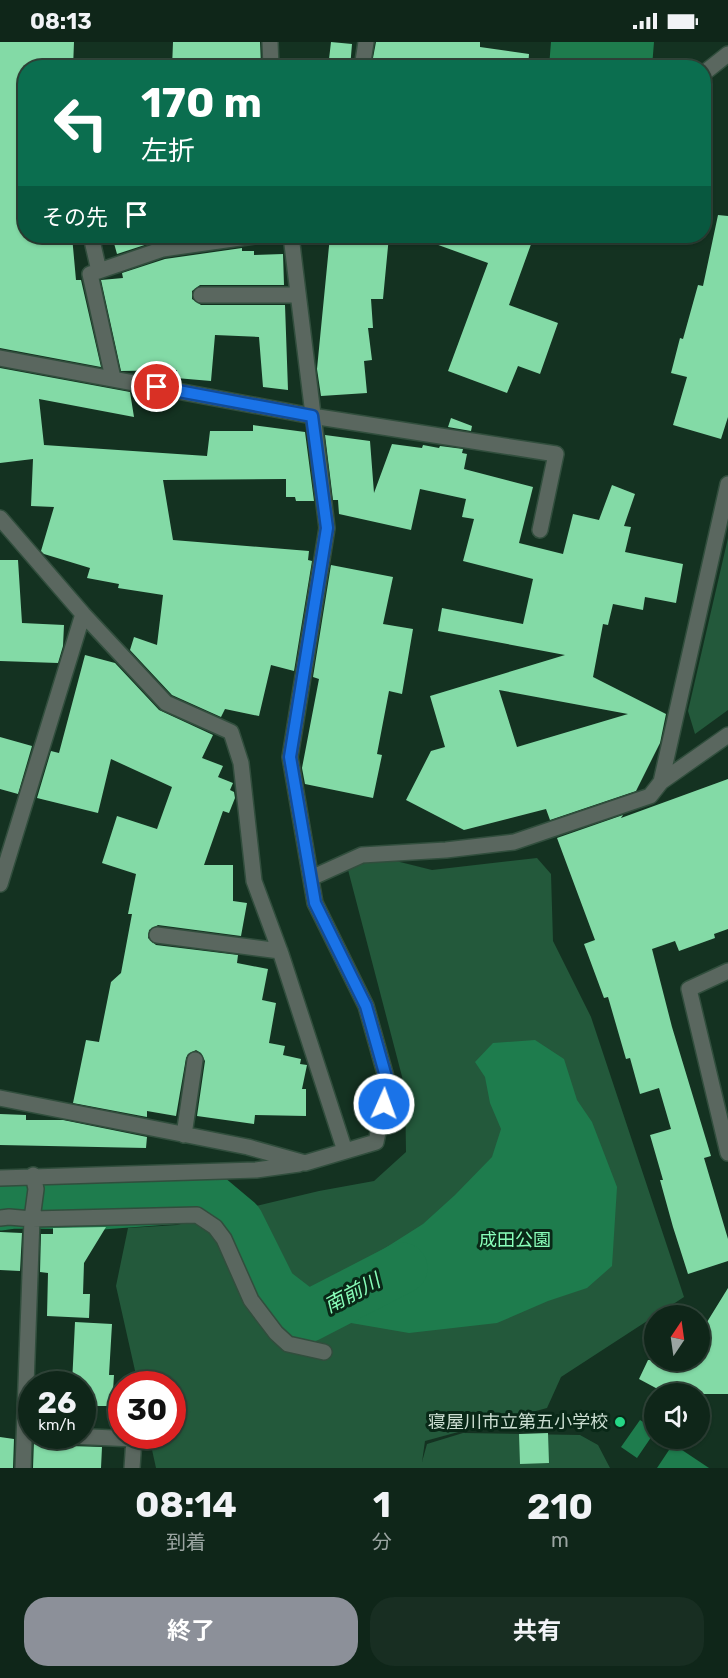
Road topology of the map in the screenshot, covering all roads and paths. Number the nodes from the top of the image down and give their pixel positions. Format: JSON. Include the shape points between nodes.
{"nodes":[{"id":1,"x":270,"y":42,"type":"edge"},
{"id":2,"x":366,"y":42,"type":"edge"},
{"id":3,"x":728,"y":54,"type":"edge"},
{"id":4,"x":271,"y":60,"type":"edge"},
{"id":5,"x":363,"y":60,"type":"edge"},
{"id":6,"x":711,"y":67,"type":"edge"},
{"id":7,"x":93,"y":243,"type":"edge"},
{"id":8,"x":205,"y":243,"type":"edge"},
{"id":9,"x":292,"y":243,"type":"edge"},
{"id":10,"x":99,"y":270,"type":"junction"},
{"id":11,"x":298,"y":295,"type":"junction"},
{"id":12,"x":201,"y":296,"type":"dead end"},
{"id":13,"x":0,"y":358,"type":"edge"},
{"id":14,"x":113,"y":378,"type":"junction"},
{"id":15,"x":312,"y":416,"type":"junction"},
{"id":16,"x":728,"y":484,"type":"edge"},
{"id":17,"x":0,"y":518,"type":"edge"},
{"id":18,"x":540,"y":530,"type":"dead end"},
{"id":19,"x":83,"y":614,"type":"junction"},
{"id":20,"x":728,"y":735,"type":"edge"},
{"id":21,"x":661,"y":782,"type":"junction"},
{"id":22,"x":311,"y":878,"type":"junction"},
{"id":23,"x":0,"y":884,"type":"edge"},
{"id":24,"x":157,"y":935,"type":"dead end"},
{"id":25,"x":280,"y":951,"type":"junction"},
{"id":26,"x":728,"y":971,"type":"edge"},
{"id":27,"x":195,"y":1060,"type":"dead end"},
{"id":28,"x":0,"y":1098,"type":"edge"},
{"id":29,"x":184,"y":1135,"type":"junction"},
{"id":30,"x":727,"y":1147,"type":"edge"},
{"id":31,"x":345,"y":1151,"type":"junction"},
{"id":32,"x":305,"y":1163,"type":"junction"},
{"id":33,"x":0,"y":1178,"type":"edge"},
{"id":34,"x":34,"y":1182,"type":"junction"},
{"id":35,"x":32,"y":1216,"type":"junction"},
{"id":36,"x":0,"y":1218,"type":"edge"},
{"id":37,"x":324,"y":1352,"type":"dead end"},
{"id":38,"x":29,"y":1371,"type":"edge"},
{"id":39,"x":96,"y":1437,"type":"edge"},
{"id":40,"x":26,"y":1449,"type":"edge"},
{"id":41,"x":23,"y":1468,"type":"edge"},
{"id":42,"x":132,"y":1468,"type":"edge"}],
"edges":[{"from":1,"to":4,"type":"street"},
{"from":2,"to":5,"type":"street"},
{"from":3,"to":6,"type":"street"},
{"from":7,"to":10,"type":"street"},
{"from":8,"to":10,"type":"street","via":[[163,249]]},
{"from":9,"to":11,"type":"street"},
{"from":10,"to":14,"type":"street","via":[[90,274]]},
{"from":11,"to":12,"type":"street"},
{"from":11,"to":15,"type":"street"},
{"from":13,"to":14,"type":"street"},
{"from":14,"to":15,"type":"street"},
{"from":15,"to":18,"type":"street","via":[[556,454]]},
{"from":15,"to":22,"type":"street","via":[[327,528],[290,757]]},
{"from":16,"to":21,"type":"street"},
{"from":17,"to":19,"type":"street"},
{"from":19,"to":23,"type":"street"},
{"from":19,"to":25,"type":"street","via":[[166,703],[231,732],[241,763],[254,882]]},
{"from":20,"to":21,"type":"street"},
{"from":21,"to":22,"type":"street","via":[[650,796],[514,842],[362,855]]},
{"from":22,"to":31,"type":"street","via":[[315,903],[366,1006],[388,1084],[376,1142]]},
{"from":24,"to":25,"type":"street"},
{"from":25,"to":31,"type":"street"},
{"from":26,"to":30,"type":"street","via":[[689,989]]},
{"from":27,"to":29,"type":"street"},
{"from":28,"to":29,"type":"street"},
{"from":29,"to":32,"type":"street"},
{"from":31,"to":32,"type":"street"},
{"from":32,"to":34,"type":"street","via":[[256,1170],[79,1176]]},
{"from":33,"to":34,"type":"street"},
{"from":34,"to":35,"type":"street"},
{"from":35,"to":36,"type":"street"},
{"from":35,"to":37,"type":"street","via":[[197,1215],[224,1239],[251,1300],[276,1332],[288,1344]]},
{"from":35,"to":38,"type":"street"},
{"from":39,"to":42,"type":"street","via":[[134,1439]]},
{"from":40,"to":41,"type":"street"}]}
